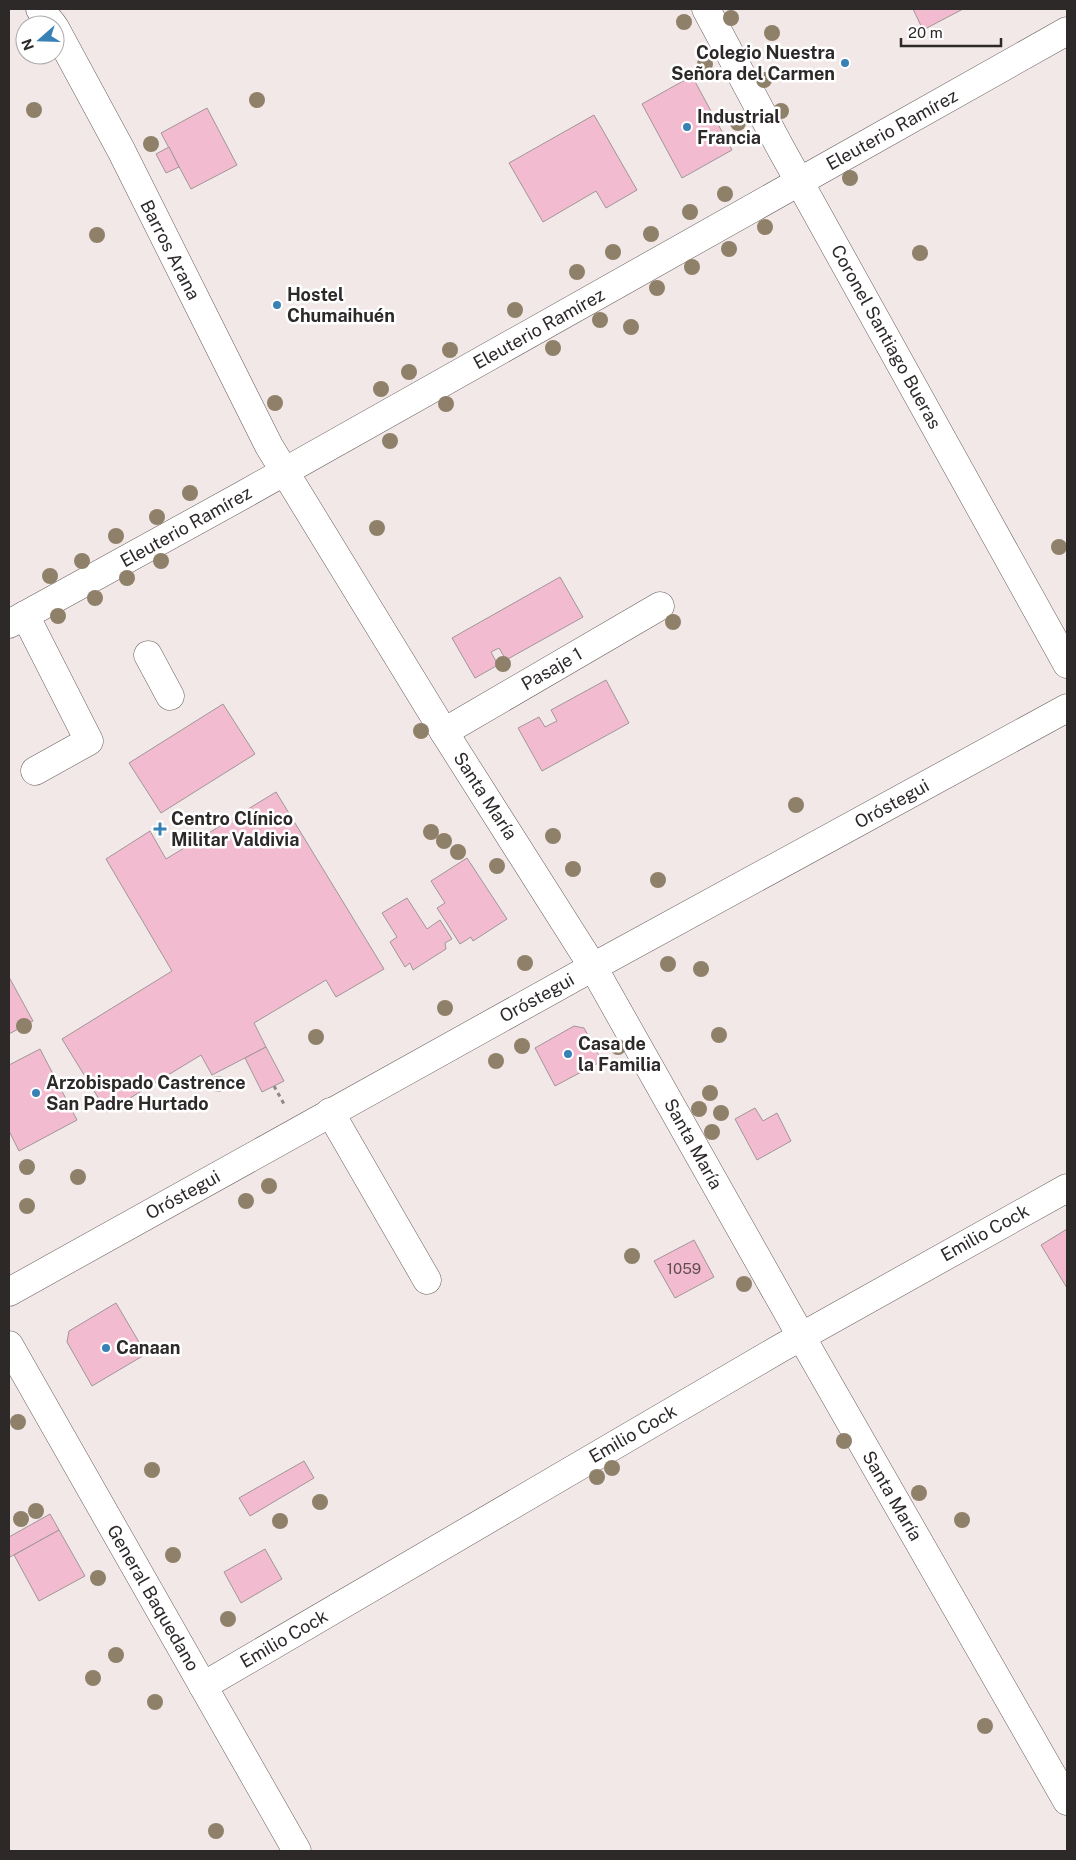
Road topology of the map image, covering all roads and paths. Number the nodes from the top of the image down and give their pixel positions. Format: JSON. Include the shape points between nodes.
{"nodes":[{"id":1,"x":706,"y":9,"type":"edge"},
{"id":2,"x":1067,"y":31,"type":"edge"},
{"id":3,"x":65,"y":46,"type":"edge"},
{"id":4,"x":799,"y":181,"type":"junction"},
{"id":5,"x":284,"y":472,"type":"junction"},
{"id":6,"x":660,"y":606,"type":"dead end"},
{"id":7,"x":17,"y":619,"type":"edge"},
{"id":8,"x":148,"y":655,"type":"dead end"},
{"id":9,"x":1067,"y":664,"type":"edge"},
{"id":10,"x":170,"y":696,"type":"dead end"},
{"id":11,"x":1067,"y":708,"type":"edge"},
{"id":12,"x":444,"y":732,"type":"junction"},
{"id":13,"x":35,"y":771,"type":"dead end"},
{"id":14,"x":593,"y":967,"type":"junction"},
{"id":15,"x":330,"y":1112,"type":"junction"},
{"id":16,"x":1067,"y":1188,"type":"edge"},
{"id":17,"x":427,"y":1280,"type":"dead end"},
{"id":18,"x":9,"y":1292,"type":"edge"},
{"id":19,"x":801,"y":1336,"type":"junction"},
{"id":20,"x":9,"y":1345,"type":"edge"},
{"id":21,"x":203,"y":1686,"type":"junction"},
{"id":22,"x":1067,"y":1801,"type":"edge"},
{"id":23,"x":297,"y":1851,"type":"edge"}],
"edges":[{"from":1,"to":4,"type":"street","name":"Coronel Santiago Bueras"},
{"from":2,"to":4,"type":"street","name":"Eleuterio Ramírez"},
{"from":3,"to":5,"type":"street","name":"Barros Arana"},
{"from":4,"to":5,"type":"street","name":"Eleuterio Ramírez","via":[[767,202]]},
{"from":4,"to":9,"type":"street","name":"Coronel Santiago Bueras"},
{"from":5,"to":7,"type":"street","name":"Eleuterio Ramírez"},
{"from":5,"to":12,"type":"street","name":"Santa María"},
{"from":6,"to":12,"type":"street","name":"Pasaje 1"},
{"from":7,"to":13,"type":"street","via":[[90,741]]},
{"from":8,"to":10,"type":"street"},
{"from":11,"to":14,"type":"street","name":"Oróstegui"},
{"from":12,"to":14,"type":"street","name":"Santa María"},
{"from":14,"to":15,"type":"street","name":"Oróstegui"},
{"from":14,"to":19,"type":"street","name":"Santa María"},
{"from":15,"to":17,"type":"street"},
{"from":15,"to":18,"type":"street","name":"Oróstegui"},
{"from":16,"to":19,"type":"street","name":"Emilio Cock"},
{"from":19,"to":21,"type":"street","name":"Emilio Cock"},
{"from":19,"to":22,"type":"street","name":"Santa María"},
{"from":20,"to":21,"type":"street","name":"General Baquedano"},
{"from":21,"to":23,"type":"street","name":"General Baquedano"}]}
